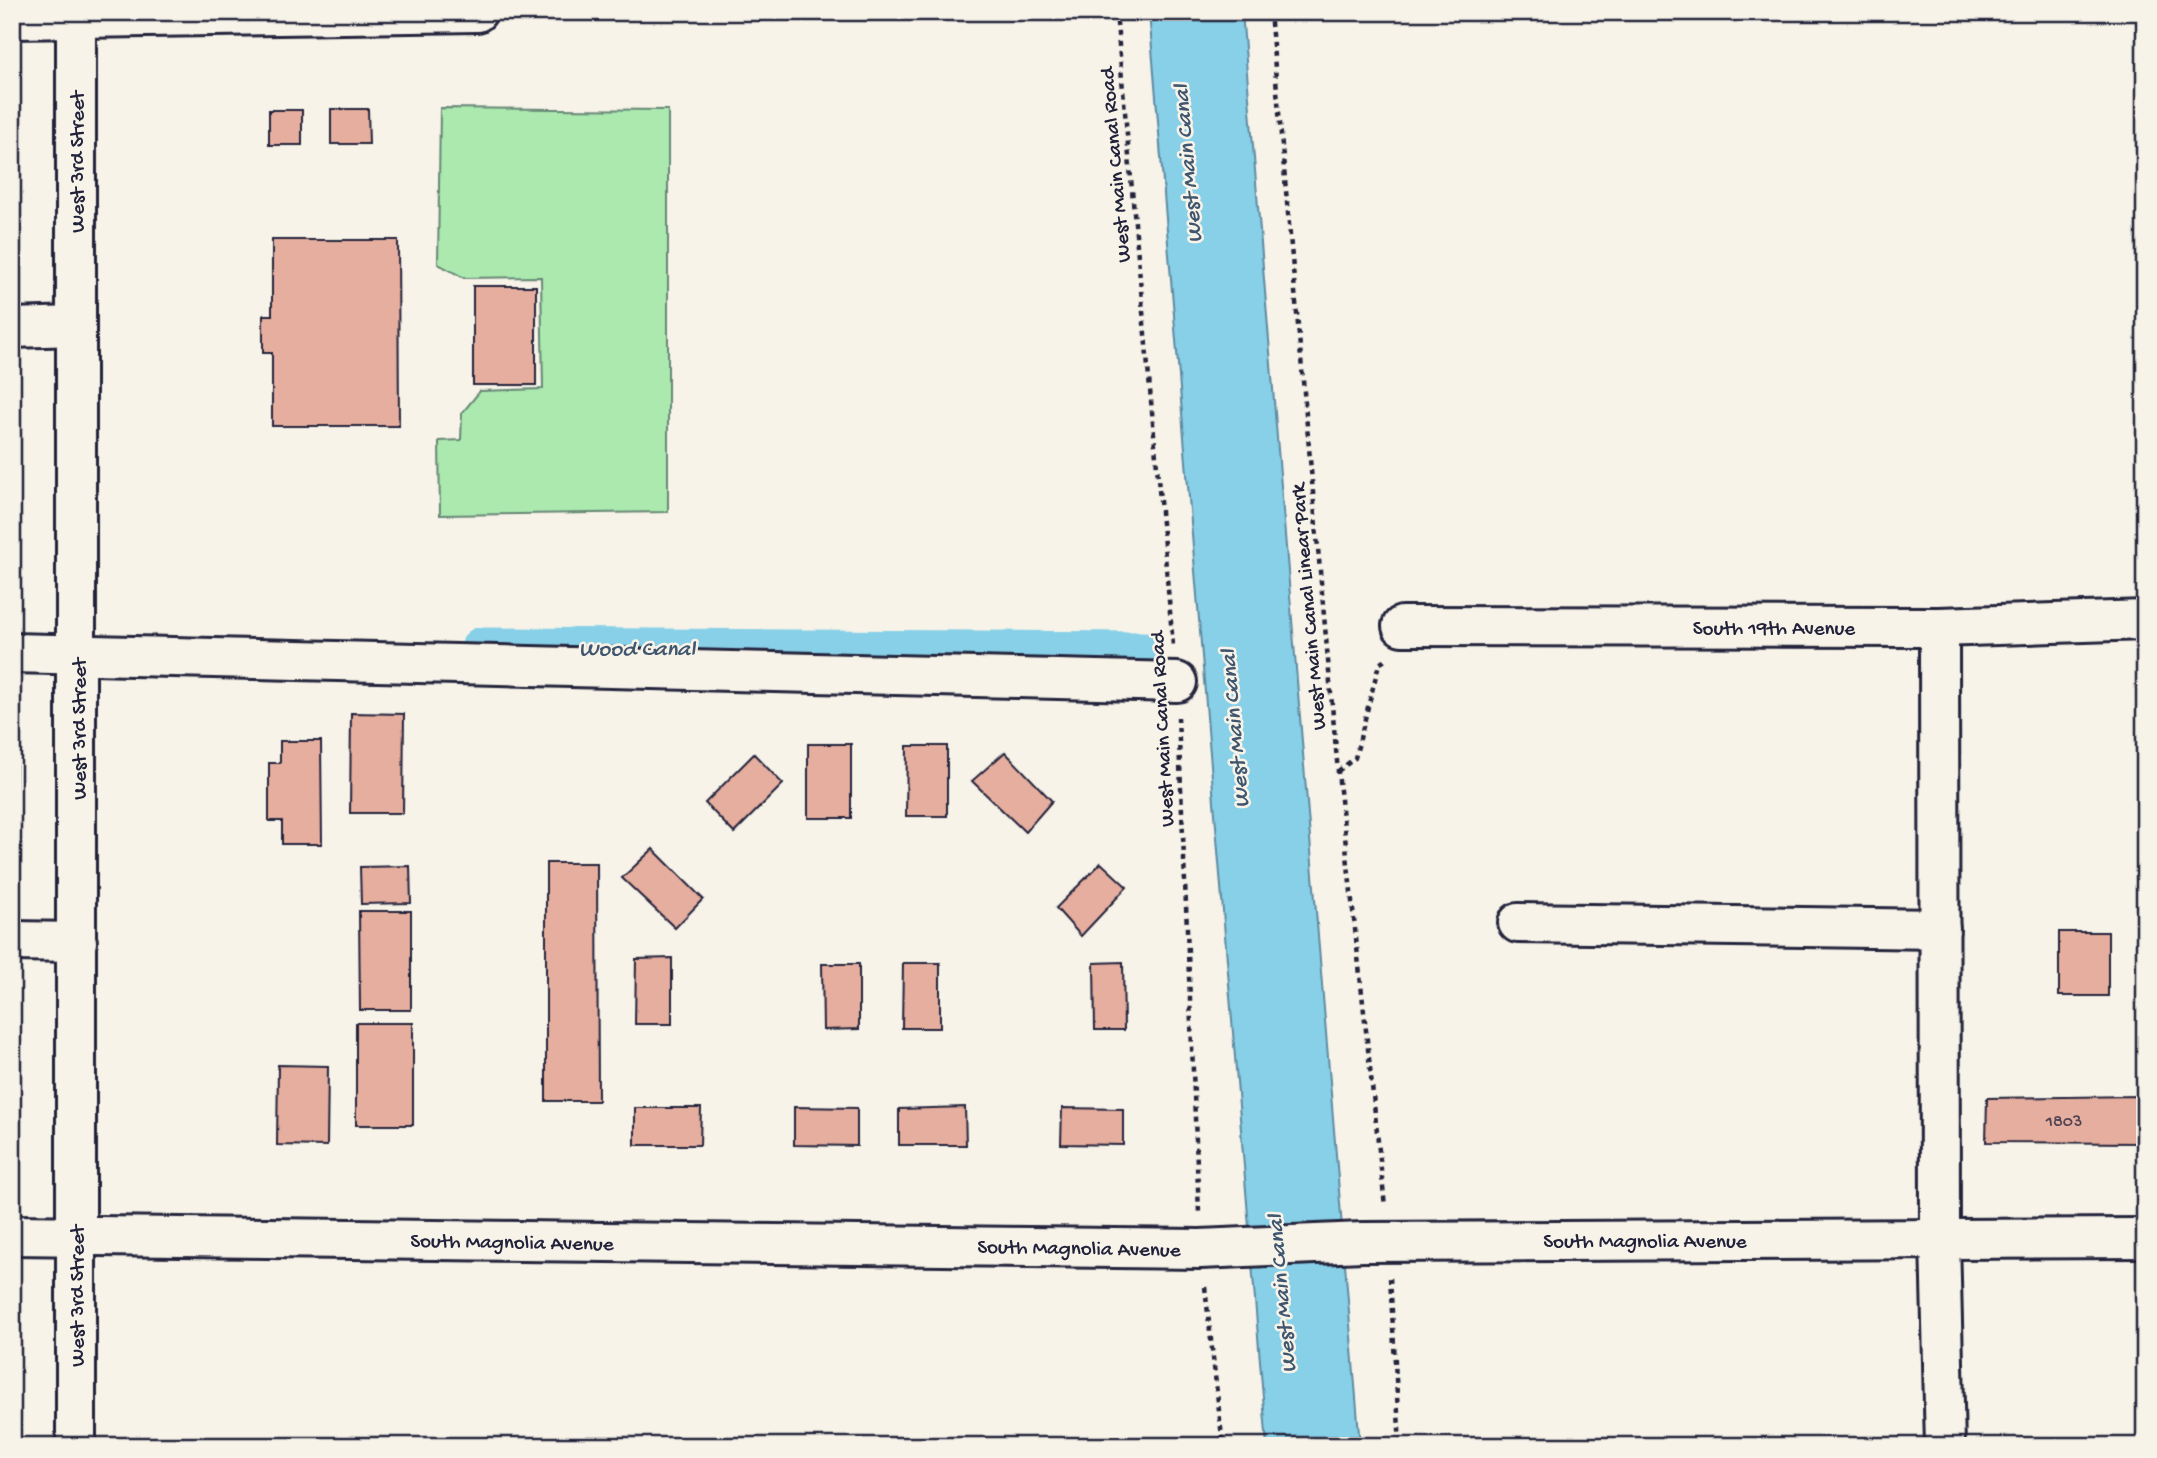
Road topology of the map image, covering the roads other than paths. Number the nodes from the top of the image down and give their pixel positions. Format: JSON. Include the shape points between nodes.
{"nodes":[{"id":1,"x":477,"y":12,"type":"edge"},
{"id":2,"x":76,"y":15,"type":"edge"},
{"id":3,"x":12,"y":19,"type":"edge"},
{"id":4,"x":76,"y":326,"type":"junction"},
{"id":5,"x":12,"y":328,"type":"edge"},
{"id":6,"x":2145,"y":620,"type":"edge"},
{"id":7,"x":1939,"y":627,"type":"junction"},
{"id":8,"x":1400,"y":640,"type":"road end"},
{"id":9,"x":12,"y":653,"type":"edge"},
{"id":10,"x":78,"y":653,"type":"junction"},
{"id":11,"x":1177,"y":682,"type":"road end"},
{"id":12,"x":1518,"y":923,"type":"dead end"},
{"id":13,"x":1940,"y":929,"type":"junction"},
{"id":14,"x":12,"y":941,"type":"edge"},
{"id":15,"x":77,"y":942,"type":"junction"},
{"id":16,"x":12,"y":1235,"type":"edge"},
{"id":17,"x":75,"y":1236,"type":"junction"},
{"id":18,"x":1940,"y":1238,"type":"junction"},
{"id":19,"x":2145,"y":1238,"type":"edge"},
{"id":20,"x":76,"y":1446,"type":"edge"},
{"id":21,"x":1945,"y":1446,"type":"edge"}],
"edges":[{"from":1,"to":2,"type":"street"},
{"from":2,"to":3,"type":"street"},
{"from":2,"to":4,"type":"street","name":"West 3rd Street"},
{"from":4,"to":5,"type":"street"},
{"from":4,"to":10,"type":"street","name":"West 3rd Street"},
{"from":6,"to":7,"type":"street","name":"South 19th Avenue"},
{"from":7,"to":8,"type":"street","name":"South 19th Avenue"},
{"from":7,"to":13,"type":"street"},
{"from":9,"to":10,"type":"street"},
{"from":10,"to":11,"type":"street"},
{"from":10,"to":15,"type":"street","name":"West 3rd Street"},
{"from":12,"to":13,"type":"street"},
{"from":13,"to":18,"type":"street"},
{"from":14,"to":15,"type":"street"},
{"from":15,"to":17,"type":"street","name":"West 3rd Street"},
{"from":16,"to":17,"type":"street","name":"South Magnolia Avenue"},
{"from":17,"to":18,"type":"street","name":"South Magnolia Avenue","via":[[1200,1248],[1363,1241]]},
{"from":17,"to":20,"type":"street","name":"West 3rd Street"},
{"from":18,"to":19,"type":"street","name":"South Magnolia Avenue"},
{"from":18,"to":21,"type":"street"}]}
